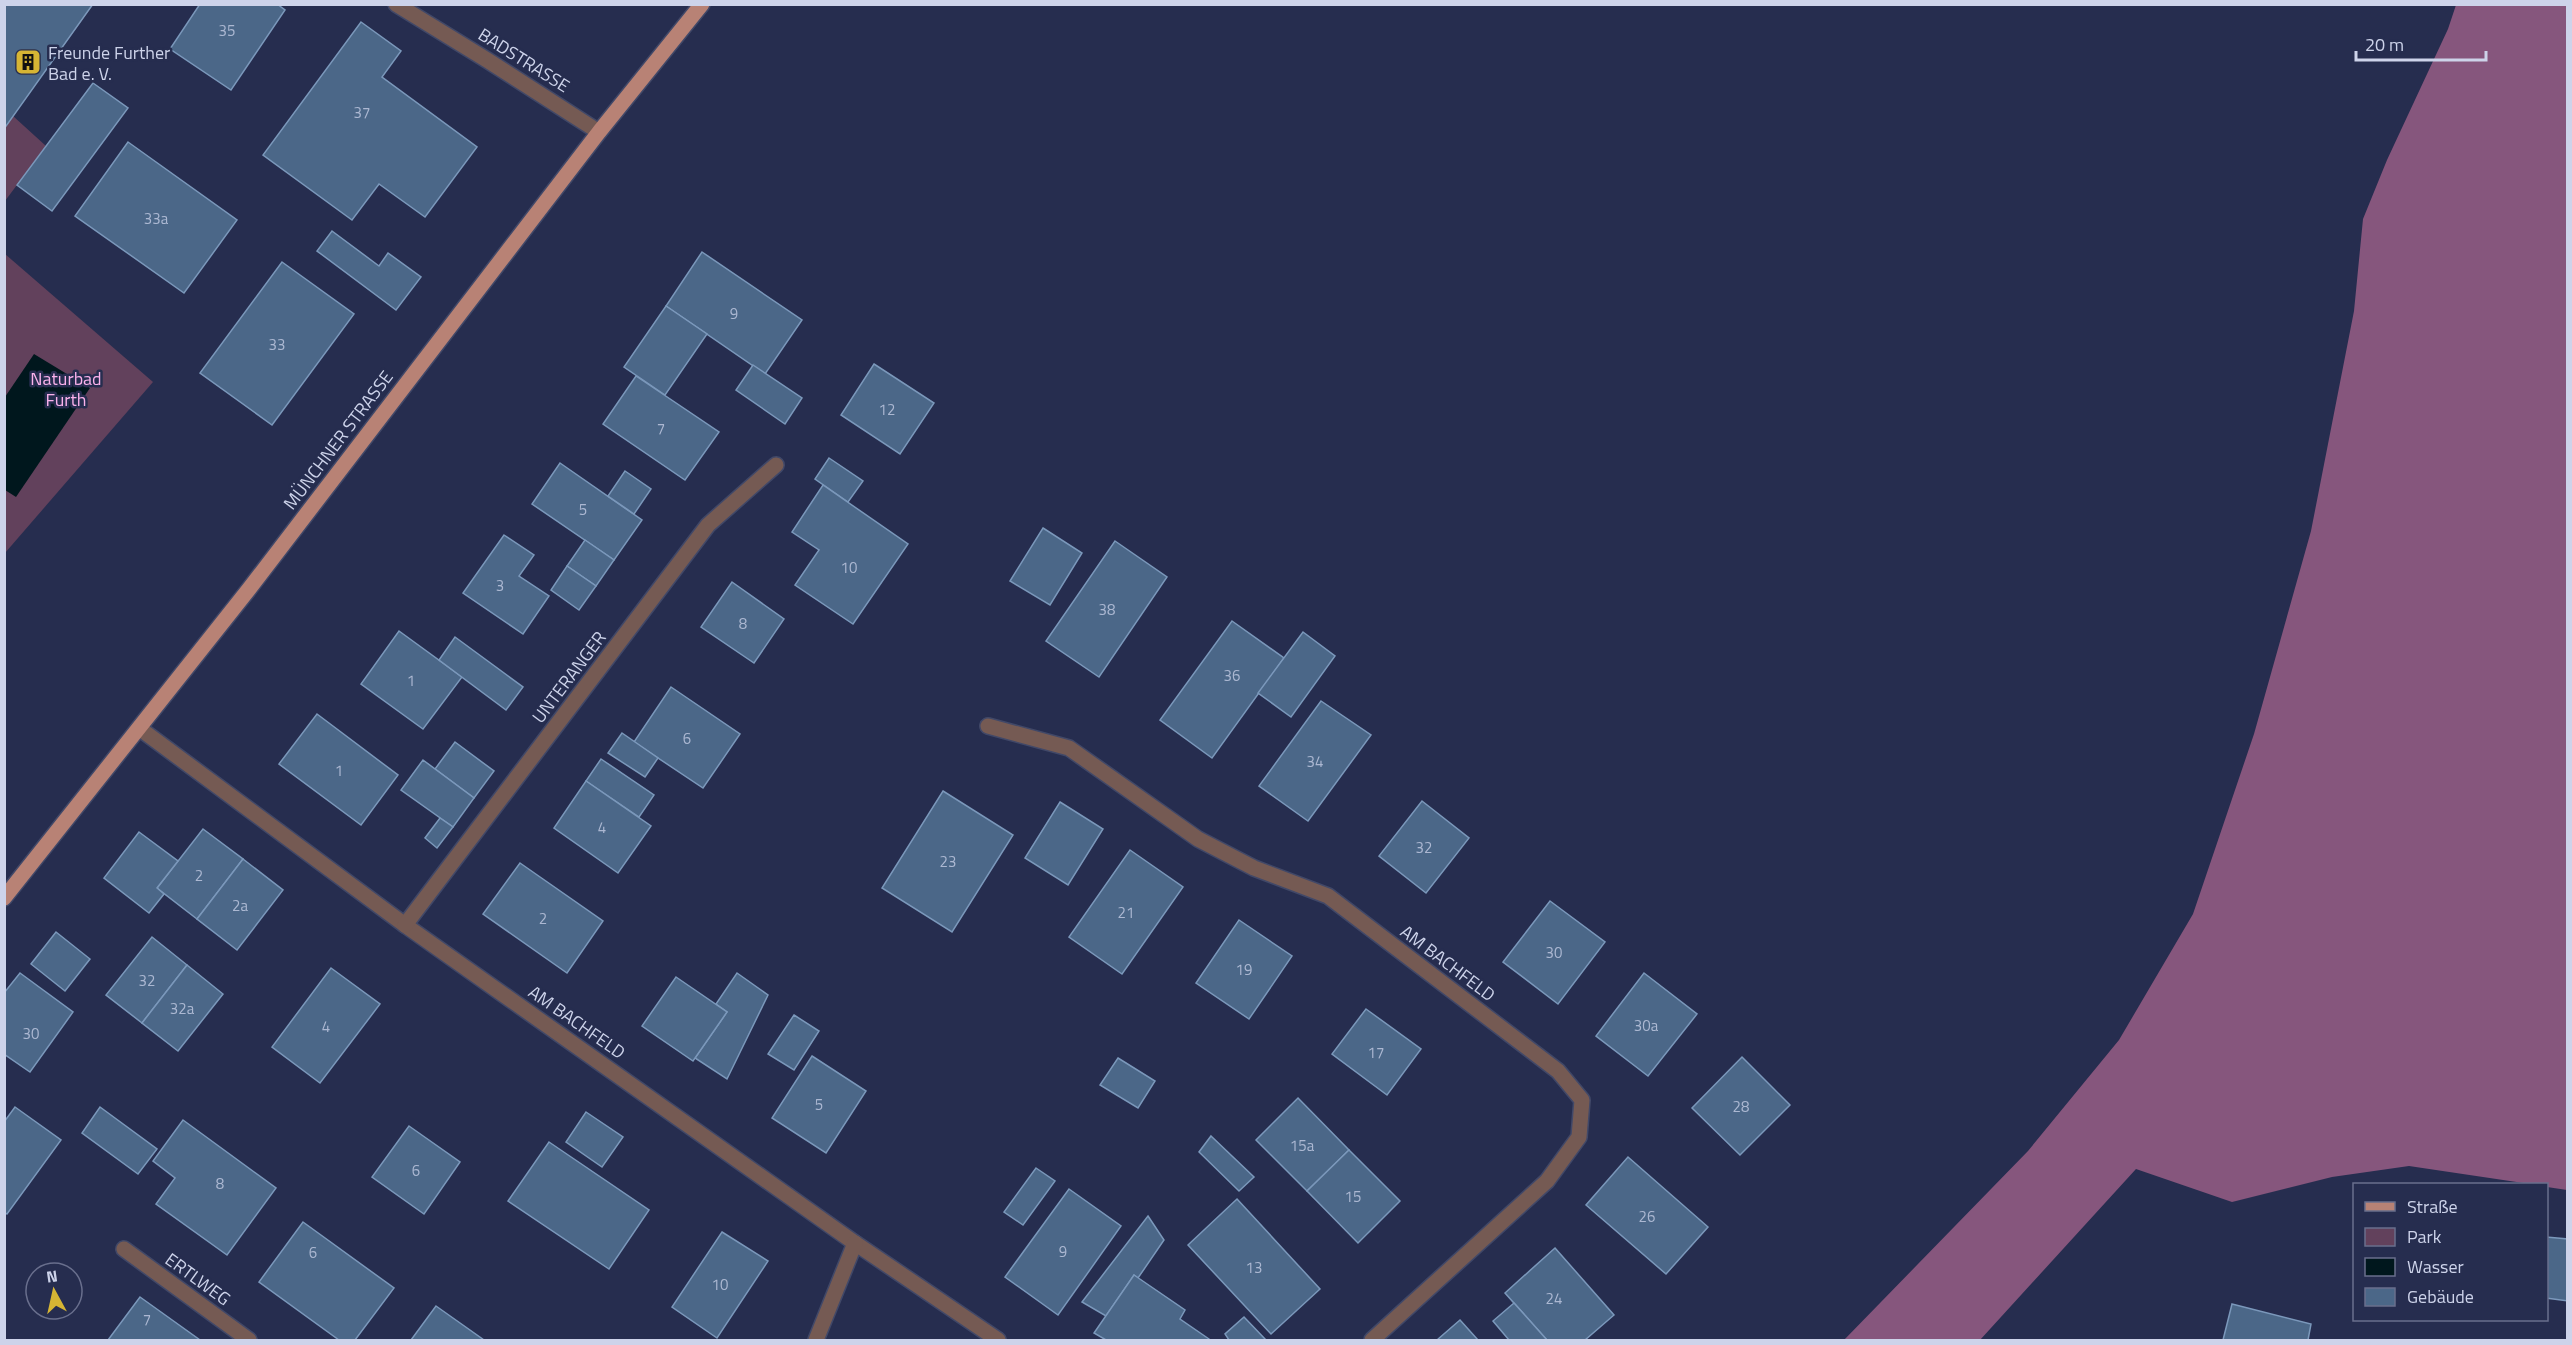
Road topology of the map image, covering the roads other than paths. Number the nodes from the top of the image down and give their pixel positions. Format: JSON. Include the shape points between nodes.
{"nodes":[{"id":1,"x":396,"y":4,"type":"edge"},
{"id":2,"x":702,"y":4,"type":"edge"},
{"id":3,"x":599,"y":132,"type":"junction"},
{"id":4,"x":776,"y":465,"type":"dead end"},
{"id":5,"x":988,"y":726,"type":"dead end"},
{"id":6,"x":140,"y":729,"type":"junction"},
{"id":7,"x":4,"y":898,"type":"edge"},
{"id":8,"x":405,"y":925,"type":"junction"},
{"id":9,"x":855,"y":1243,"type":"junction"},
{"id":10,"x":124,"y":1249,"type":"dead end"},
{"id":11,"x":249,"y":1341,"type":"edge"},
{"id":12,"x":816,"y":1341,"type":"edge"},
{"id":13,"x":998,"y":1341,"type":"edge"},
{"id":14,"x":1372,"y":1341,"type":"edge"}],
"edges":[{"from":1,"to":3,"type":"street","name":"BADSTRASSE"},
{"from":2,"to":3,"type":"main road","name":"MÜNCHNER STRASSE"},
{"from":3,"to":6,"type":"main road","name":"MÜNCHNER STRASSE"},
{"from":4,"to":8,"type":"street","name":"UNTERANGER","via":[[708,525]]},
{"from":5,"to":14,"type":"street","name":"AM BACHFELD","via":[[1069,748],[1198,839],[1254,868],[1328,896],[1558,1071],[1582,1100],[1580,1137],[1547,1181]]},
{"from":6,"to":7,"type":"main road","name":"MÜNCHNER STRASSE"},
{"from":6,"to":8,"type":"street","name":"AM BACHFELD"},
{"from":8,"to":9,"type":"street","name":"AM BACHFELD"},
{"from":9,"to":12,"type":"street"},
{"from":9,"to":13,"type":"street","name":"AM BACHFELD"},
{"from":10,"to":11,"type":"street","name":"ERTLWEG"}]}
